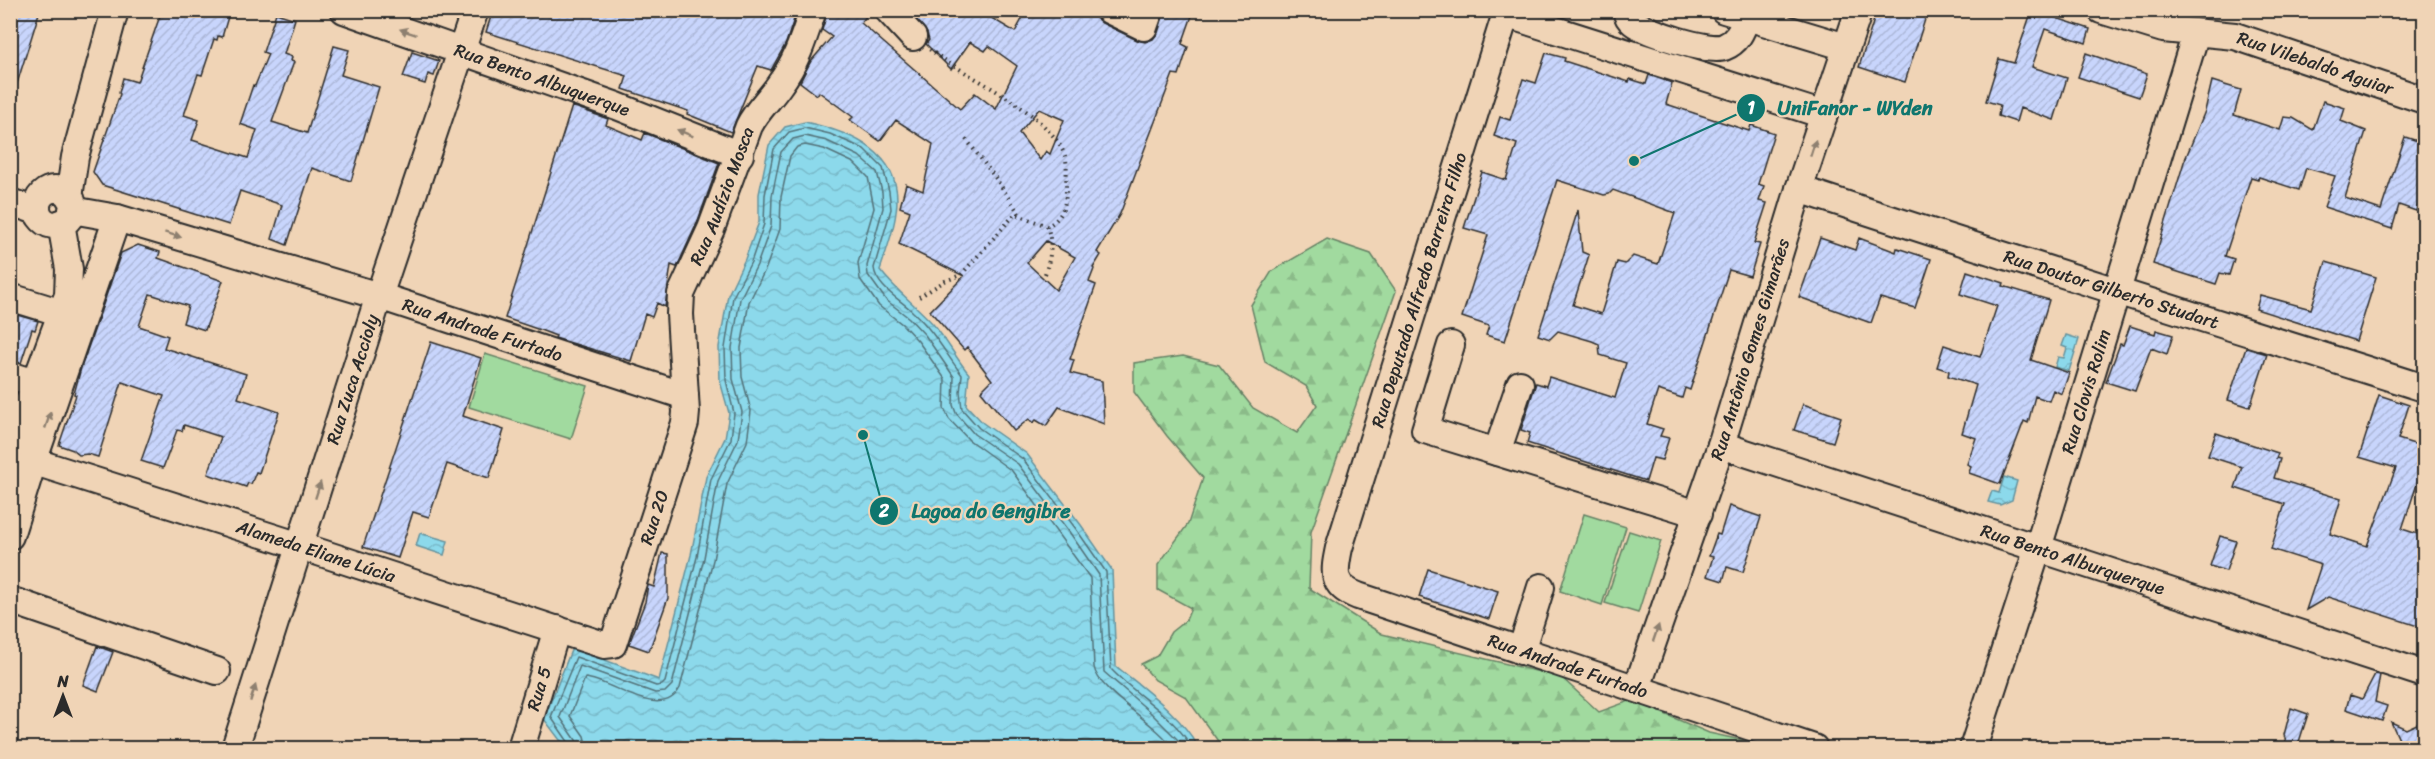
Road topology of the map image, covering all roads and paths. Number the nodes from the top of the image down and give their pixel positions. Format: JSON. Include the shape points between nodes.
{"nodes":[{"id":1,"x":115,"y":10,"type":"edge"},
{"id":2,"x":344,"y":10,"type":"edge"},
{"id":3,"x":475,"y":10,"type":"edge"},
{"id":4,"x":813,"y":10,"type":"edge"},
{"id":5,"x":888,"y":10,"type":"edge"},
{"id":6,"x":1109,"y":10,"type":"edge"},
{"id":7,"x":1150,"y":10,"type":"edge"},
{"id":8,"x":1626,"y":10,"type":"edge"},
{"id":9,"x":1858,"y":10,"type":"edge"},
{"id":10,"x":2100,"y":10,"type":"edge"},
{"id":11,"x":1506,"y":12,"type":"edge"},
{"id":12,"x":1735,"y":14,"type":"edge"},
{"id":13,"x":2196,"y":33,"type":"junction"},
{"id":14,"x":913,"y":37,"type":"joint"},
{"id":15,"x":1846,"y":47,"type":"junction"},
{"id":16,"x":463,"y":51,"type":"junction"},
{"id":17,"x":2424,"y":99,"type":"edge"},
{"id":18,"x":1824,"y":116,"type":"junction"},
{"id":19,"x":966,"y":139,"type":"dead end"},
{"id":20,"x":740,"y":155,"type":"junction"},
{"id":21,"x":1799,"y":189,"type":"junction"},
{"id":22,"x":10,"y":202,"type":"edge"},
{"id":23,"x":65,"y":208,"type":"junction"},
{"id":24,"x":1021,"y":216,"type":"junction"},
{"id":25,"x":117,"y":218,"type":"junction"},
{"id":26,"x":1047,"y":226,"type":"junction"},
{"id":27,"x":1045,"y":274,"type":"dead end"},
{"id":28,"x":2118,"y":290,"type":"junction"},
{"id":29,"x":91,"y":292,"type":"junction"},
{"id":30,"x":379,"y":296,"type":"junction"},
{"id":31,"x":10,"y":297,"type":"edge"},
{"id":32,"x":919,"y":297,"type":"dead end"},
{"id":33,"x":62,"y":313,"type":"junction"},
{"id":34,"x":1451,"y":345,"type":"dead end"},
{"id":35,"x":10,"y":375,"type":"edge"},
{"id":36,"x":35,"y":383,"type":"junction"},
{"id":37,"x":1520,"y":384,"type":"dead end"},
{"id":38,"x":2424,"y":388,"type":"edge"},
{"id":39,"x":685,"y":396,"type":"junction"},
{"id":40,"x":1721,"y":445,"type":"junction"},
{"id":41,"x":1497,"y":452,"type":"junction"},
{"id":42,"x":18,"y":456,"type":"edge"},
{"id":43,"x":1698,"y":514,"type":"junction"},
{"id":44,"x":10,"y":536,"type":"edge"},
{"id":45,"x":300,"y":546,"type":"junction"},
{"id":46,"x":2038,"y":548,"type":"junction"},
{"id":47,"x":1334,"y":570,"type":"joint"},
{"id":48,"x":1541,"y":587,"type":"dead end"},
{"id":49,"x":10,"y":600,"type":"edge"},
{"id":50,"x":557,"y":629,"type":"junction"},
{"id":51,"x":617,"y":638,"type":"joint"},
{"id":52,"x":1521,"y":651,"type":"junction"},
{"id":53,"x":217,"y":672,"type":"dead end"},
{"id":54,"x":2424,"y":674,"type":"edge"},
{"id":55,"x":1637,"y":688,"type":"junction"},
{"id":56,"x":235,"y":748,"type":"edge"},
{"id":57,"x":521,"y":748,"type":"edge"},
{"id":58,"x":1814,"y":748,"type":"edge"},
{"id":59,"x":1973,"y":748,"type":"edge"}],
"edges":[{"from":1,"to":23,"type":"street"},
{"from":16,"to":2,"type":"street","name":"Rua Bento Albuquerque","one_way":true},
{"from":3,"to":16,"type":"street","name":"Rua Zuca Accioly"},
{"from":4,"to":20,"type":"street","name":"Rua Audízio Mosca","via":[[799,54],[780,86],[755,114]]},
{"from":5,"to":14,"type":"street"},
{"from":6,"to":7,"type":"street","via":[[1144,27]]},
{"from":8,"to":12,"type":"street","via":[[1636,24],[1712,49],[1722,48],[1737,38]]},
{"from":9,"to":15,"type":"street","name":"Rua Antônio Gomes Gimarães"},
{"from":10,"to":13,"type":"street","name":"Rua Vilebaldo Aguiar"},
{"from":11,"to":18,"type":"street"},
{"from":11,"to":47,"type":"street","name":"Rua Deputado Alfredo Barreira Filho"},
{"from":12,"to":15,"type":"street"},
{"from":13,"to":17,"type":"street","name":"Rua Vilebaldo Aguiar","via":[[2235,36]]},
{"from":13,"to":28,"type":"street","name":"Rua Clovis Rolim"},
{"from":14,"to":26,"type":"path","via":[[989,86],[1042,125],[1056,141],[1065,157],[1066,201],[1056,222]]},
{"from":15,"to":18,"type":"street","name":"Rua Antônio Gomes Gimarães"},
{"from":20,"to":16,"type":"street","name":"Rua Bento Albuquerque","one_way":true},
{"from":16,"to":30,"type":"street","name":"Rua Zuca Accioly"},
{"from":21,"to":18,"type":"street","name":"Rua Antônio Gomes Gimarães","one_way":true},
{"from":19,"to":24,"type":"path"},
{"from":20,"to":39,"type":"street","name":"Rua Audízio Mosca","via":[[681,294]]},
{"from":21,"to":28,"type":"street","name":"Rua Doutor Gilberto Studart"},
{"from":21,"to":40,"type":"street","name":"Rua Antônio Gomes Gimarães"},
{"from":22,"to":23,"type":"street","name":"Rua Andrade Furtado","via":[[37,211],[49,224]]},
{"from":23,"to":25,"type":"street","name":"Rua Andrade Furtado"},
{"from":23,"to":29,"type":"street","via":[[84,252]]},
{"from":23,"to":33,"type":"street","via":[[69,269],[68,296]]},
{"from":24,"to":26,"type":"path"},
{"from":24,"to":32,"type":"path","via":[[1015,214],[961,275]]},
{"from":25,"to":29,"type":"street"},
{"from":25,"to":30,"type":"street","name":"Rua Andrade Furtado","one_way":true},
{"from":26,"to":27,"type":"path","via":[[1052,242]]},
{"from":28,"to":38,"type":"street","name":"Rua Doutor Gilberto Studart"},
{"from":28,"to":46,"type":"street","name":"Rua Clovis Rolim"},
{"from":42,"to":29,"type":"street","one_way":true},
{"from":30,"to":39,"type":"street","name":"Rua Andrade Furtado"},
{"from":45,"to":30,"type":"street","name":"Rua Zuca Accioly","one_way":true},
{"from":31,"to":33,"type":"street"},
{"from":33,"to":36,"type":"street"},
{"from":34,"to":41,"type":"street","via":[[1425,430]]},
{"from":35,"to":36,"type":"street"},
{"from":36,"to":42,"type":"street"},
{"from":37,"to":41,"type":"street"},
{"from":39,"to":51,"type":"street","name":"Rua 20","via":[[685,423]]},
{"from":40,"to":43,"type":"street","name":"Rua Antônio Gomes Gimarães"},
{"from":40,"to":46,"type":"street","name":"Rua Bento Alburquerque"},
{"from":41,"to":43,"type":"street"},
{"from":42,"to":44,"type":"street"},
{"from":42,"to":45,"type":"street","name":"Alameda Eliane Lúcia"},
{"from":55,"to":43,"type":"street","name":"Rua Antônio Gomes Gimarães","one_way":true},
{"from":45,"to":50,"type":"street","name":"Alameda Eliane Lúcia"},
{"from":56,"to":45,"type":"street","name":"Rua Zuca Accioly","one_way":true},
{"from":46,"to":54,"type":"street","name":"Rua Bento Alburquerque"},
{"from":46,"to":59,"type":"street","name":"Rua Clovis Rolim"},
{"from":47,"to":52,"type":"street","name":"Rua Andrade Furtado","via":[[1343,589],[1350,594]]},
{"from":48,"to":52,"type":"street"},
{"from":49,"to":53,"type":"street"},
{"from":50,"to":51,"type":"street","name":"Alameda Eliane Lúcia","via":[[604,645],[613,644]]},
{"from":50,"to":57,"type":"street","name":"Rua 5"},
{"from":52,"to":55,"type":"street","name":"Rua Andrade Furtado"},
{"from":55,"to":58,"type":"street","name":"Rua Andrade Furtado"}]}
